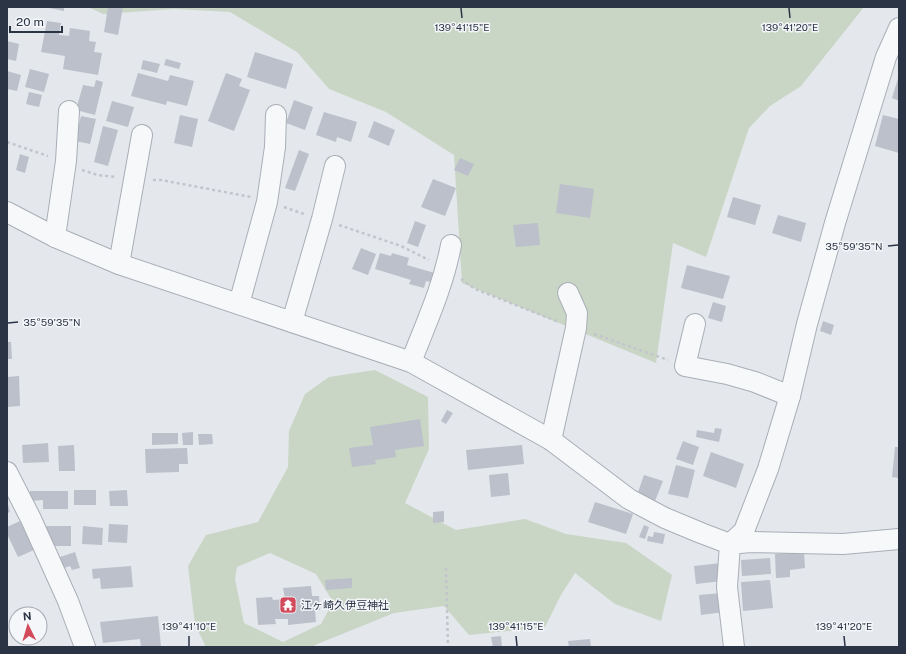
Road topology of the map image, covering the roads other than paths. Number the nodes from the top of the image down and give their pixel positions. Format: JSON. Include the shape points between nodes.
{"nodes":[{"id":1,"x":899,"y":28,"type":"edge"},
{"id":2,"x":69,"y":111,"type":"dead end"},
{"id":3,"x":276,"y":116,"type":"dead end"},
{"id":4,"x":142,"y":135,"type":"dead end"},
{"id":5,"x":335,"y":166,"type":"dead end"},
{"id":6,"x":7,"y":212,"type":"edge"},
{"id":7,"x":55,"y":237,"type":"junction"},
{"id":8,"x":451,"y":245,"type":"dead end"},
{"id":9,"x":119,"y":264,"type":"junction"},
{"id":10,"x":568,"y":293,"type":"dead end"},
{"id":11,"x":239,"y":304,"type":"junction"},
{"id":12,"x":292,"y":322,"type":"junction"},
{"id":13,"x":695,"y":324,"type":"dead end"},
{"id":14,"x":411,"y":362,"type":"junction"},
{"id":15,"x":790,"y":396,"type":"junction"},
{"id":16,"x":551,"y":440,"type":"junction"},
{"id":17,"x":7,"y":472,"type":"edge"},
{"id":18,"x":899,"y":539,"type":"edge"},
{"id":19,"x":730,"y":544,"type":"junction"},
{"id":20,"x":85,"y":647,"type":"edge"},
{"id":21,"x":734,"y":647,"type":"edge"}],
"edges":[{"from":1,"to":15,"type":"street","via":[[886,57],[835,223]]},
{"from":2,"to":7,"type":"street","via":[[66,161]]},
{"from":3,"to":11,"type":"street","via":[[275,147],[267,202]]},
{"from":4,"to":9,"type":"street"},
{"from":5,"to":12,"type":"street"},
{"from":6,"to":7,"type":"street"},
{"from":7,"to":9,"type":"street"},
{"from":8,"to":14,"type":"street","via":[[441,287]]},
{"from":9,"to":11,"type":"street"},
{"from":10,"to":16,"type":"street","via":[[577,313],[576,328]]},
{"from":11,"to":12,"type":"street"},
{"from":12,"to":14,"type":"street"},
{"from":13,"to":15,"type":"street","via":[[685,366],[727,374]]},
{"from":14,"to":16,"type":"street"},
{"from":15,"to":19,"type":"street","via":[[768,469],[744,531]]},
{"from":16,"to":19,"type":"street","via":[[629,499],[665,518]]},
{"from":17,"to":20,"type":"street","via":[[68,601]]},
{"from":18,"to":19,"type":"street","via":[[843,544]]},
{"from":19,"to":21,"type":"street","via":[[727,586]]}]}
